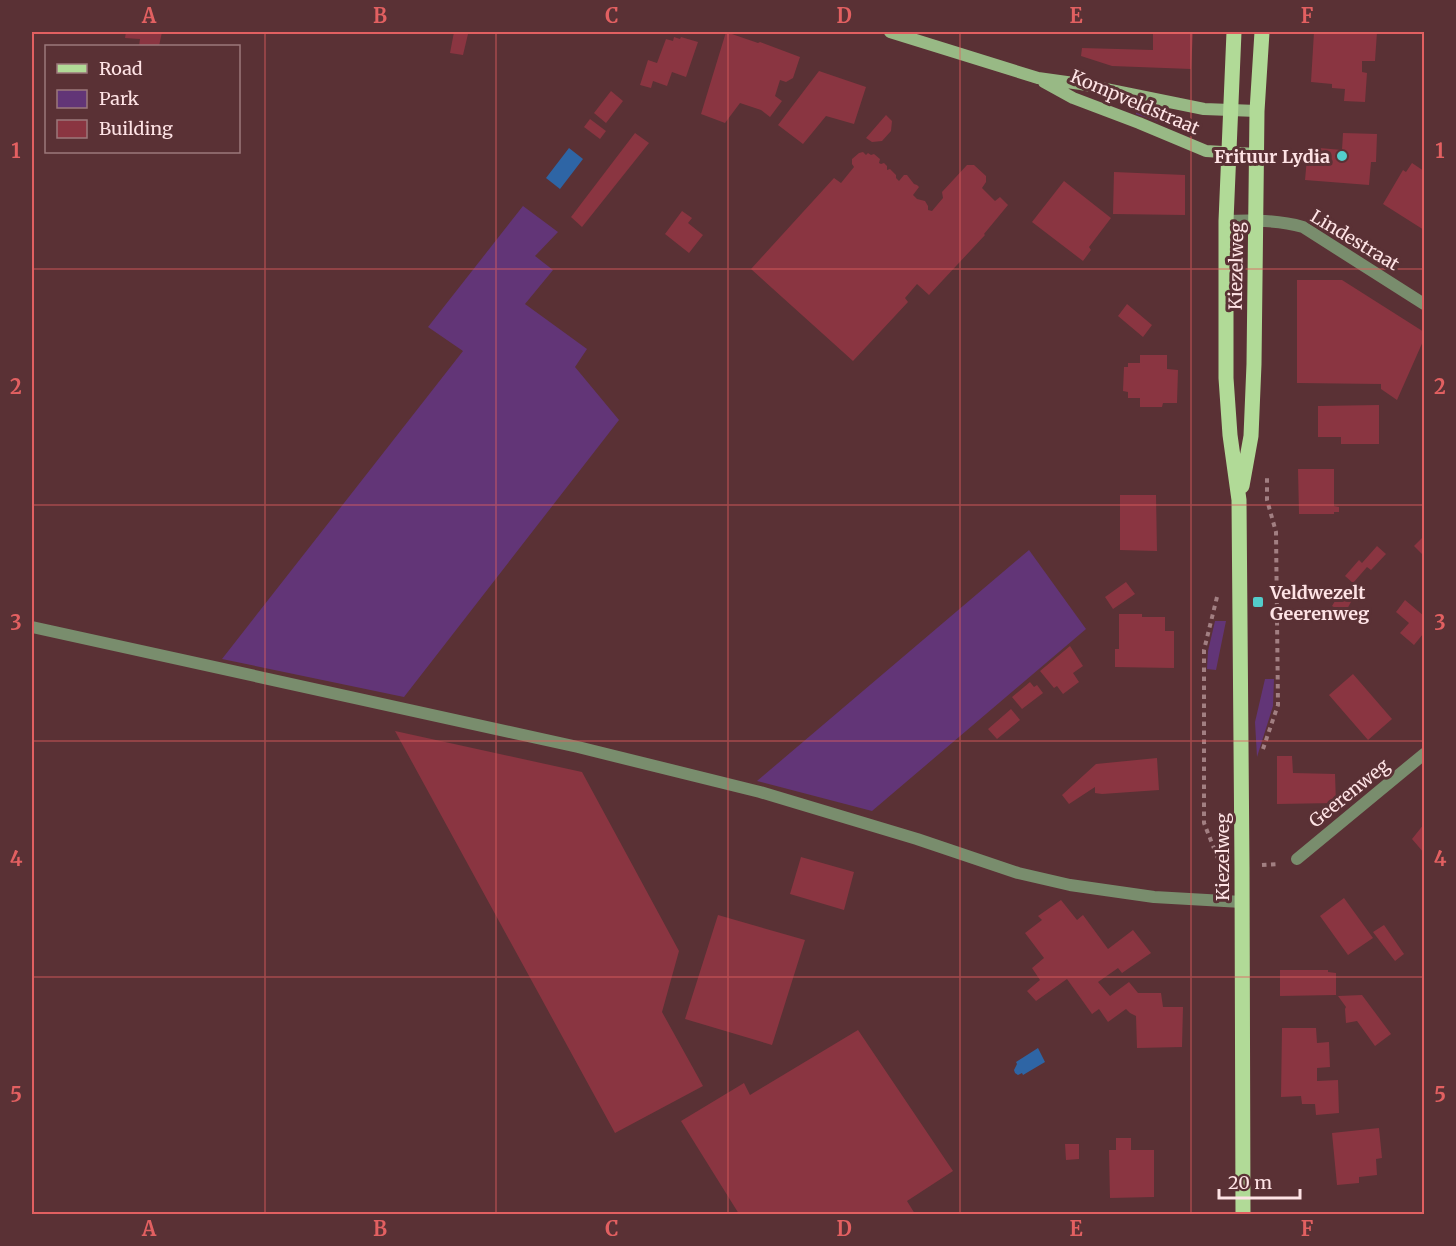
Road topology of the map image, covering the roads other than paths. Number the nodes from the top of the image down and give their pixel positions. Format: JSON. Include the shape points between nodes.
{"nodes":[{"id":1,"x":890,"y":32,"type":"edge"},
{"id":2,"x":1234,"y":32,"type":"edge"},
{"id":3,"x":1262,"y":32,"type":"edge"},
{"id":4,"x":1038,"y":78,"type":"junction"},
{"id":5,"x":1231,"y":110,"type":"junction"},
{"id":6,"x":1257,"y":111,"type":"junction"},
{"id":7,"x":1229,"y":153,"type":"junction"},
{"id":8,"x":1256,"y":154,"type":"junction"},
{"id":9,"x":1256,"y":220,"type":"junction"},
{"id":10,"x":1226,"y":221,"type":"junction"},
{"id":11,"x":1425,"y":304,"type":"edge"},
{"id":12,"x":1239,"y":500,"type":"junction"},
{"id":13,"x":32,"y":627,"type":"edge"},
{"id":14,"x":1425,"y":754,"type":"edge"},
{"id":15,"x":1297,"y":859,"type":"dead end"},
{"id":16,"x":1242,"y":902,"type":"junction"},
{"id":17,"x":1243,"y":1215,"type":"edge"}],
"edges":[{"from":1,"to":4,"type":"street","name":"Kompveldstraat"},
{"from":2,"to":5,"type":"main road","name":"Kiezelweg"},
{"from":3,"to":6,"type":"main road","name":"Kiezelweg"},
{"from":4,"to":5,"type":"street","name":"Kompveldstraat","via":[[1204,109]]},
{"from":4,"to":7,"type":"street","name":"Kompveldstraat","via":[[1073,98],[1206,152]]},
{"from":5,"to":6,"type":"street","name":"Kompveldstraat"},
{"from":5,"to":7,"type":"main road","name":"Kiezelweg"},
{"from":6,"to":8,"type":"main road","name":"Kiezelweg"},
{"from":7,"to":8,"type":"street","name":"Kompveldstraat"},
{"from":7,"to":10,"type":"main road","name":"Kiezelweg"},
{"from":8,"to":9,"type":"main road","name":"Kiezelweg"},
{"from":9,"to":10,"type":"street","name":"Lindestraat"},
{"from":9,"to":11,"type":"street","name":"Lindestraat","via":[[1303,226]]},
{"from":9,"to":12,"type":"main road","name":"Kiezelweg","via":[[1251,436]]},
{"from":10,"to":12,"type":"main road","name":"Kiezelweg","via":[[1226,378]]},
{"from":12,"to":16,"type":"main road","name":"Kiezelweg"},
{"from":13,"to":16,"type":"street","via":[[578,747],[748,789],[1018,873],[1070,885],[1154,897]]},
{"from":14,"to":15,"type":"street","name":"Geerenweg"},
{"from":16,"to":17,"type":"main road","name":"Kiezelweg"}]}
